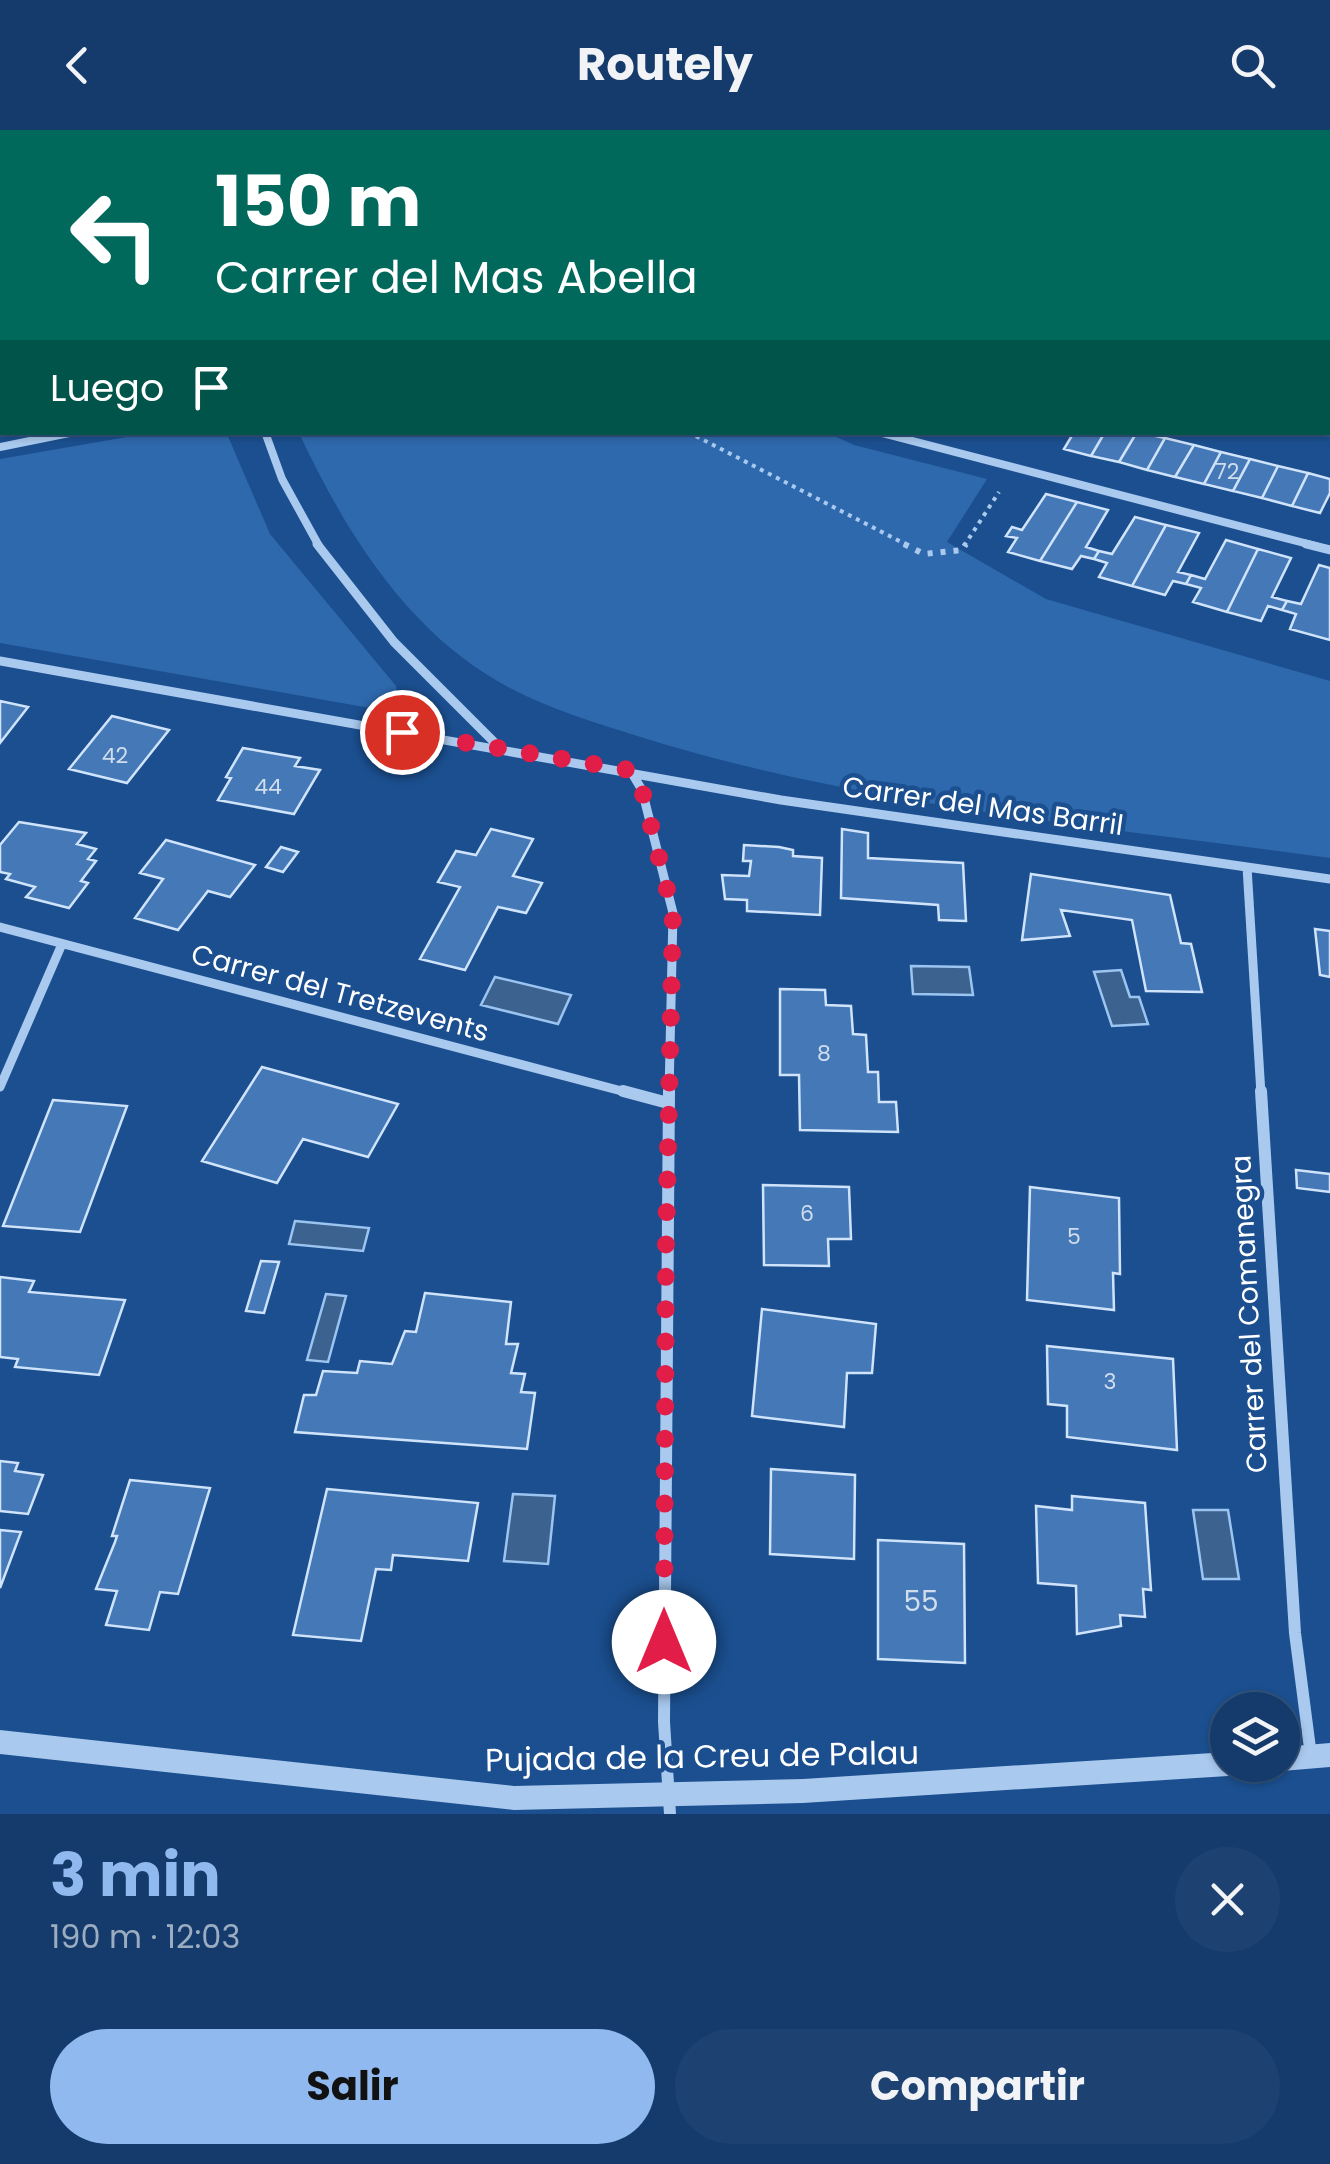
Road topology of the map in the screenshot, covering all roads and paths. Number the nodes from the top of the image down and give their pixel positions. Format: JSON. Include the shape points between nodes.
{"nodes":[{"id":1,"x":59,"y":435,"type":"edge"},
{"id":2,"x":266,"y":435,"type":"edge"},
{"id":3,"x":694,"y":435,"type":"edge"},
{"id":4,"x":889,"y":435,"type":"edge"},
{"id":5,"x":0,"y":447,"type":"edge"},
{"id":6,"x":994,"y":500,"type":"dead end"},
{"id":7,"x":1330,"y":550,"type":"edge"},
{"id":8,"x":0,"y":661,"type":"edge"},
{"id":9,"x":500,"y":748,"type":"junction"},
{"id":10,"x":630,"y":770,"type":"junction"},
{"id":11,"x":1247,"y":867,"type":"junction"},
{"id":12,"x":1330,"y":879,"type":"edge"},
{"id":13,"x":0,"y":928,"type":"edge"},
{"id":14,"x":62,"y":944,"type":"junction"},
{"id":15,"x":0,"y":1087,"type":"edge"},
{"id":16,"x":668,"y":1103,"type":"junction"},
{"id":17,"x":0,"y":1742,"type":"edge"},
{"id":18,"x":1320,"y":1756,"type":"edge"},
{"id":19,"x":1210,"y":1765,"type":"edge"},
{"id":20,"x":669,"y":1805,"type":"edge"}],
"edges":[{"from":1,"to":5,"type":"street"},
{"from":2,"to":9,"type":"street","via":[[299,514],[336,572],[373,620]]},
{"from":3,"to":6,"type":"path","via":[[924,554],[962,550]]},
{"from":4,"to":7,"type":"street"},
{"from":8,"to":9,"type":"street","name":"Carrer del Mas Barril"},
{"from":9,"to":10,"type":"street","name":"Carrer del Mas Barril"},
{"from":10,"to":11,"type":"street","name":"Carrer del Mas Barril","via":[[781,800]]},
{"from":10,"to":16,"type":"street","via":[[642,790],[673,913]]},
{"from":11,"to":12,"type":"street","name":"Carrer del Mas Barril"},
{"from":11,"to":18,"type":"street","name":"Carrer del Comanegra","via":[[1294,1633]]},
{"from":13,"to":14,"type":"street","name":"Carrer del Tretzevents"},
{"from":14,"to":15,"type":"street"},
{"from":14,"to":16,"type":"street","name":"Carrer del Tretzevents"},
{"from":16,"to":20,"type":"street"},
{"from":17,"to":20,"type":"street","name":"Pujada de la Creu de Palau","via":[[514,1798]]},
{"from":19,"to":20,"type":"street","name":"Pujada de la Creu de Palau"}]}
